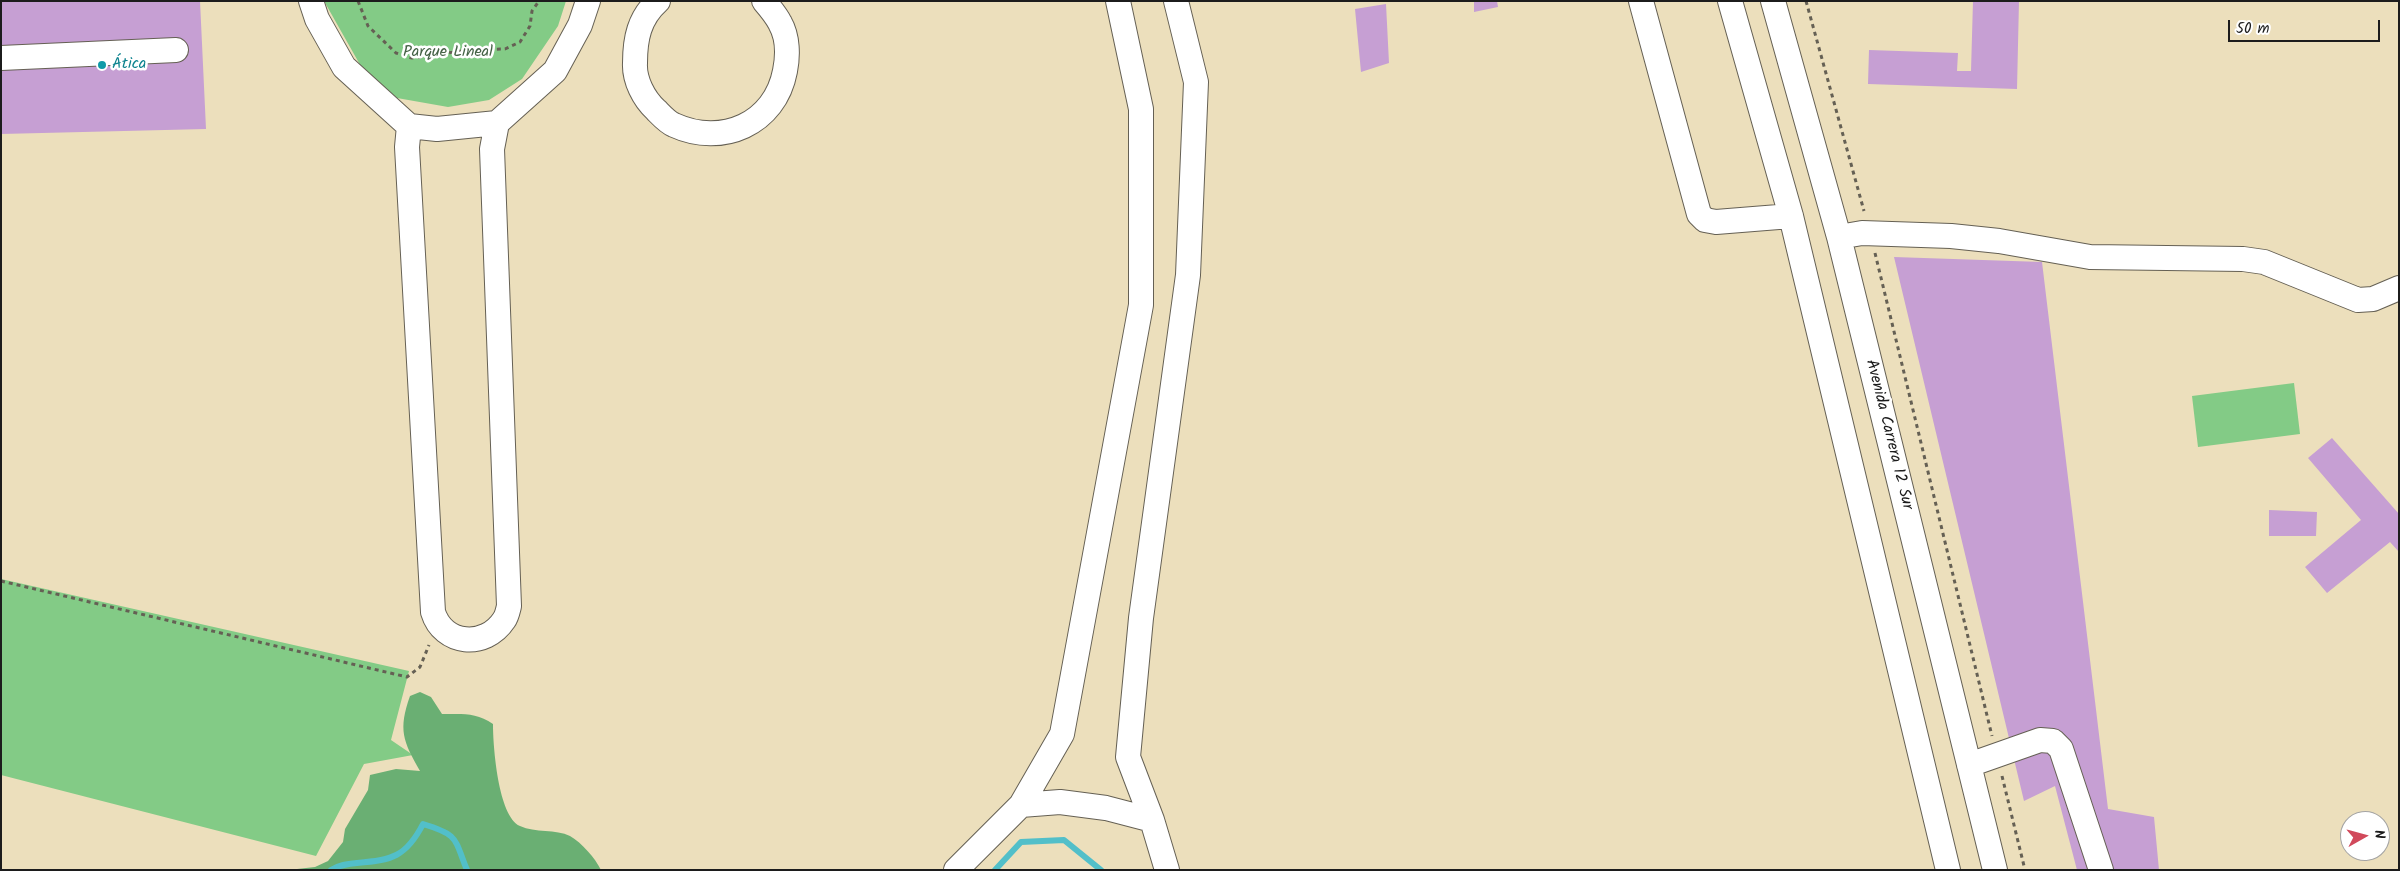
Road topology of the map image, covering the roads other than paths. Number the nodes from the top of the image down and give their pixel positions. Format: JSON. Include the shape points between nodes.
{"nodes":[{"id":1,"x":311,"y":1,"type":"edge"},
{"id":2,"x":588,"y":1,"type":"edge"},
{"id":3,"x":658,"y":1,"type":"edge"},
{"id":4,"x":764,"y":1,"type":"edge"},
{"id":5,"x":1118,"y":1,"type":"edge"},
{"id":6,"x":1176,"y":1,"type":"edge"},
{"id":7,"x":1641,"y":1,"type":"edge"},
{"id":8,"x":1730,"y":1,"type":"edge"},
{"id":9,"x":1773,"y":1,"type":"edge"},
{"id":10,"x":176,"y":50,"type":"dead end"},
{"id":11,"x":1,"y":58,"type":"edge"},
{"id":12,"x":497,"y":123,"type":"junction"},
{"id":13,"x":409,"y":126,"type":"junction"},
{"id":14,"x":1791,"y":216,"type":"junction"},
{"id":15,"x":1839,"y":237,"type":"junction"},
{"id":16,"x":2399,"y":288,"type":"edge"},
{"id":17,"x":1969,"y":765,"type":"junction"},
{"id":18,"x":1021,"y":805,"type":"junction"},
{"id":19,"x":1152,"y":820,"type":"junction"},
{"id":20,"x":956,"y":870,"type":"edge"},
{"id":21,"x":1168,"y":870,"type":"edge"},
{"id":22,"x":1948,"y":870,"type":"edge"},
{"id":23,"x":1995,"y":870,"type":"edge"},
{"id":24,"x":2101,"y":870,"type":"edge"}],
"edges":[{"from":1,"to":13,"type":"street","via":[[317,20],[344,67]]},
{"from":2,"to":12,"type":"street","via":[[580,25],[555,71]]},
{"from":3,"to":4,"type":"street","via":[[648,10],[635,40],[634,72],[648,102],[672,124],[703,134],[735,131],[756,119],[782,88],[788,56],[781,24]]},
{"from":5,"to":18,"type":"street","via":[[1141,109],[1141,305],[1062,734]]},
{"from":6,"to":19,"type":"street","via":[[1196,82],[1188,275],[1141,618],[1128,757]]},
{"from":7,"to":14,"type":"street","via":[[1699,214],[1705,220],[1716,222]]},
{"from":8,"to":14,"type":"street"},
{"from":9,"to":15,"type":"street","name":"Avenida Carrera 12 Sur"},
{"from":10,"to":11,"type":"street"},
{"from":12,"to":13,"type":"street","via":[[437,129]]},
{"from":12,"to":13,"type":"street","via":[[492,149],[509,606],[505,620],[493,632],[478,639],[464,639],[446,633],[437,625],[432,612],[407,147]]},
{"from":14,"to":22,"type":"street"},
{"from":15,"to":16,"type":"street","via":[[1870,233],[1951,236],[2090,257],[2243,259],[2264,262],[2358,300],[2373,299]]},
{"from":15,"to":17,"type":"street","name":"Avenida Carrera 12 Sur"},
{"from":17,"to":23,"type":"street","name":"Avenida Carrera 12 Sur"},
{"from":17,"to":24,"type":"street","via":[[2040,740],[2053,741],[2061,749]]},
{"from":18,"to":19,"type":"street","via":[[1060,802],[1106,808]]},
{"from":18,"to":20,"type":"street"},
{"from":19,"to":21,"type":"street"}]}
